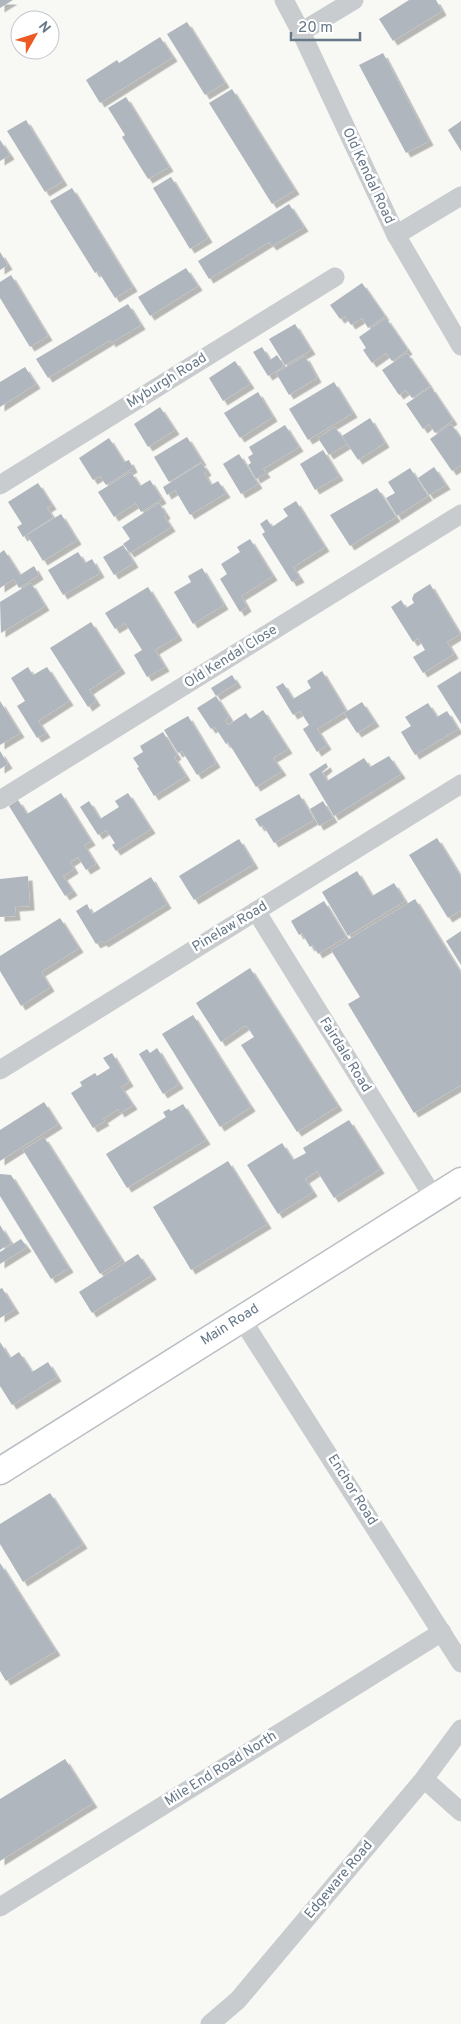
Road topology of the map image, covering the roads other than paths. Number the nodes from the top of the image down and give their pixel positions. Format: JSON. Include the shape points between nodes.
{"nodes":[{"id":1,"x":284,"y":0,"type":"edge"},
{"id":2,"x":354,"y":0,"type":"edge"},
{"id":3,"x":301,"y":32,"type":"junction"},
{"id":4,"x":461,"y":196,"type":"edge"},
{"id":5,"x":396,"y":235,"type":"junction"},
{"id":6,"x":335,"y":276,"type":"dead end"},
{"id":7,"x":461,"y":346,"type":"edge"},
{"id":8,"x":0,"y":485,"type":"edge"},
{"id":9,"x":461,"y":514,"type":"edge"},
{"id":10,"x":461,"y":784,"type":"edge"},
{"id":11,"x":0,"y":800,"type":"edge"},
{"id":12,"x":256,"y":911,"type":"junction"},
{"id":13,"x":0,"y":1070,"type":"edge"},
{"id":14,"x":452,"y":1190,"type":"edge"},
{"id":15,"x":241,"y":1318,"type":"junction"},
{"id":16,"x":3,"y":1463,"type":"edge"},
{"id":17,"x":442,"y":1632,"type":"junction"},
{"id":18,"x":461,"y":1663,"type":"edge"},
{"id":19,"x":461,"y":1729,"type":"edge"},
{"id":20,"x":424,"y":1779,"type":"junction"},
{"id":21,"x":461,"y":1812,"type":"edge"},
{"id":22,"x":0,"y":1907,"type":"edge"},
{"id":23,"x":210,"y":2024,"type":"edge"}],
"edges":[{"from":1,"to":3,"type":"street","name":"Old Kendal Road"},
{"from":2,"to":3,"type":"street"},
{"from":3,"to":5,"type":"street","name":"Old Kendal Road"},
{"from":4,"to":5,"type":"street"},
{"from":5,"to":7,"type":"street","name":"Old Kendal Road"},
{"from":6,"to":8,"type":"street","name":"Myburgh Road"},
{"from":9,"to":11,"type":"street","name":"Old Kendal Close"},
{"from":10,"to":12,"type":"street","name":"Pinelaw Road"},
{"from":12,"to":13,"type":"street","name":"Pinelaw Road"},
{"from":12,"to":14,"type":"street","name":"Fairdale Road"},
{"from":14,"to":15,"type":"main road","name":"Main Road"},
{"from":15,"to":16,"type":"main road","name":"Main Road"},
{"from":15,"to":17,"type":"street","name":"Enchor Road"},
{"from":17,"to":18,"type":"street","name":"Enchor Road"},
{"from":17,"to":22,"type":"street","name":"Mile End Road North"},
{"from":19,"to":20,"type":"street","name":"Edgeware Road"},
{"from":20,"to":21,"type":"street"},
{"from":20,"to":23,"type":"street","name":"Edgeware Road","via":[[238,2000]]}]}
